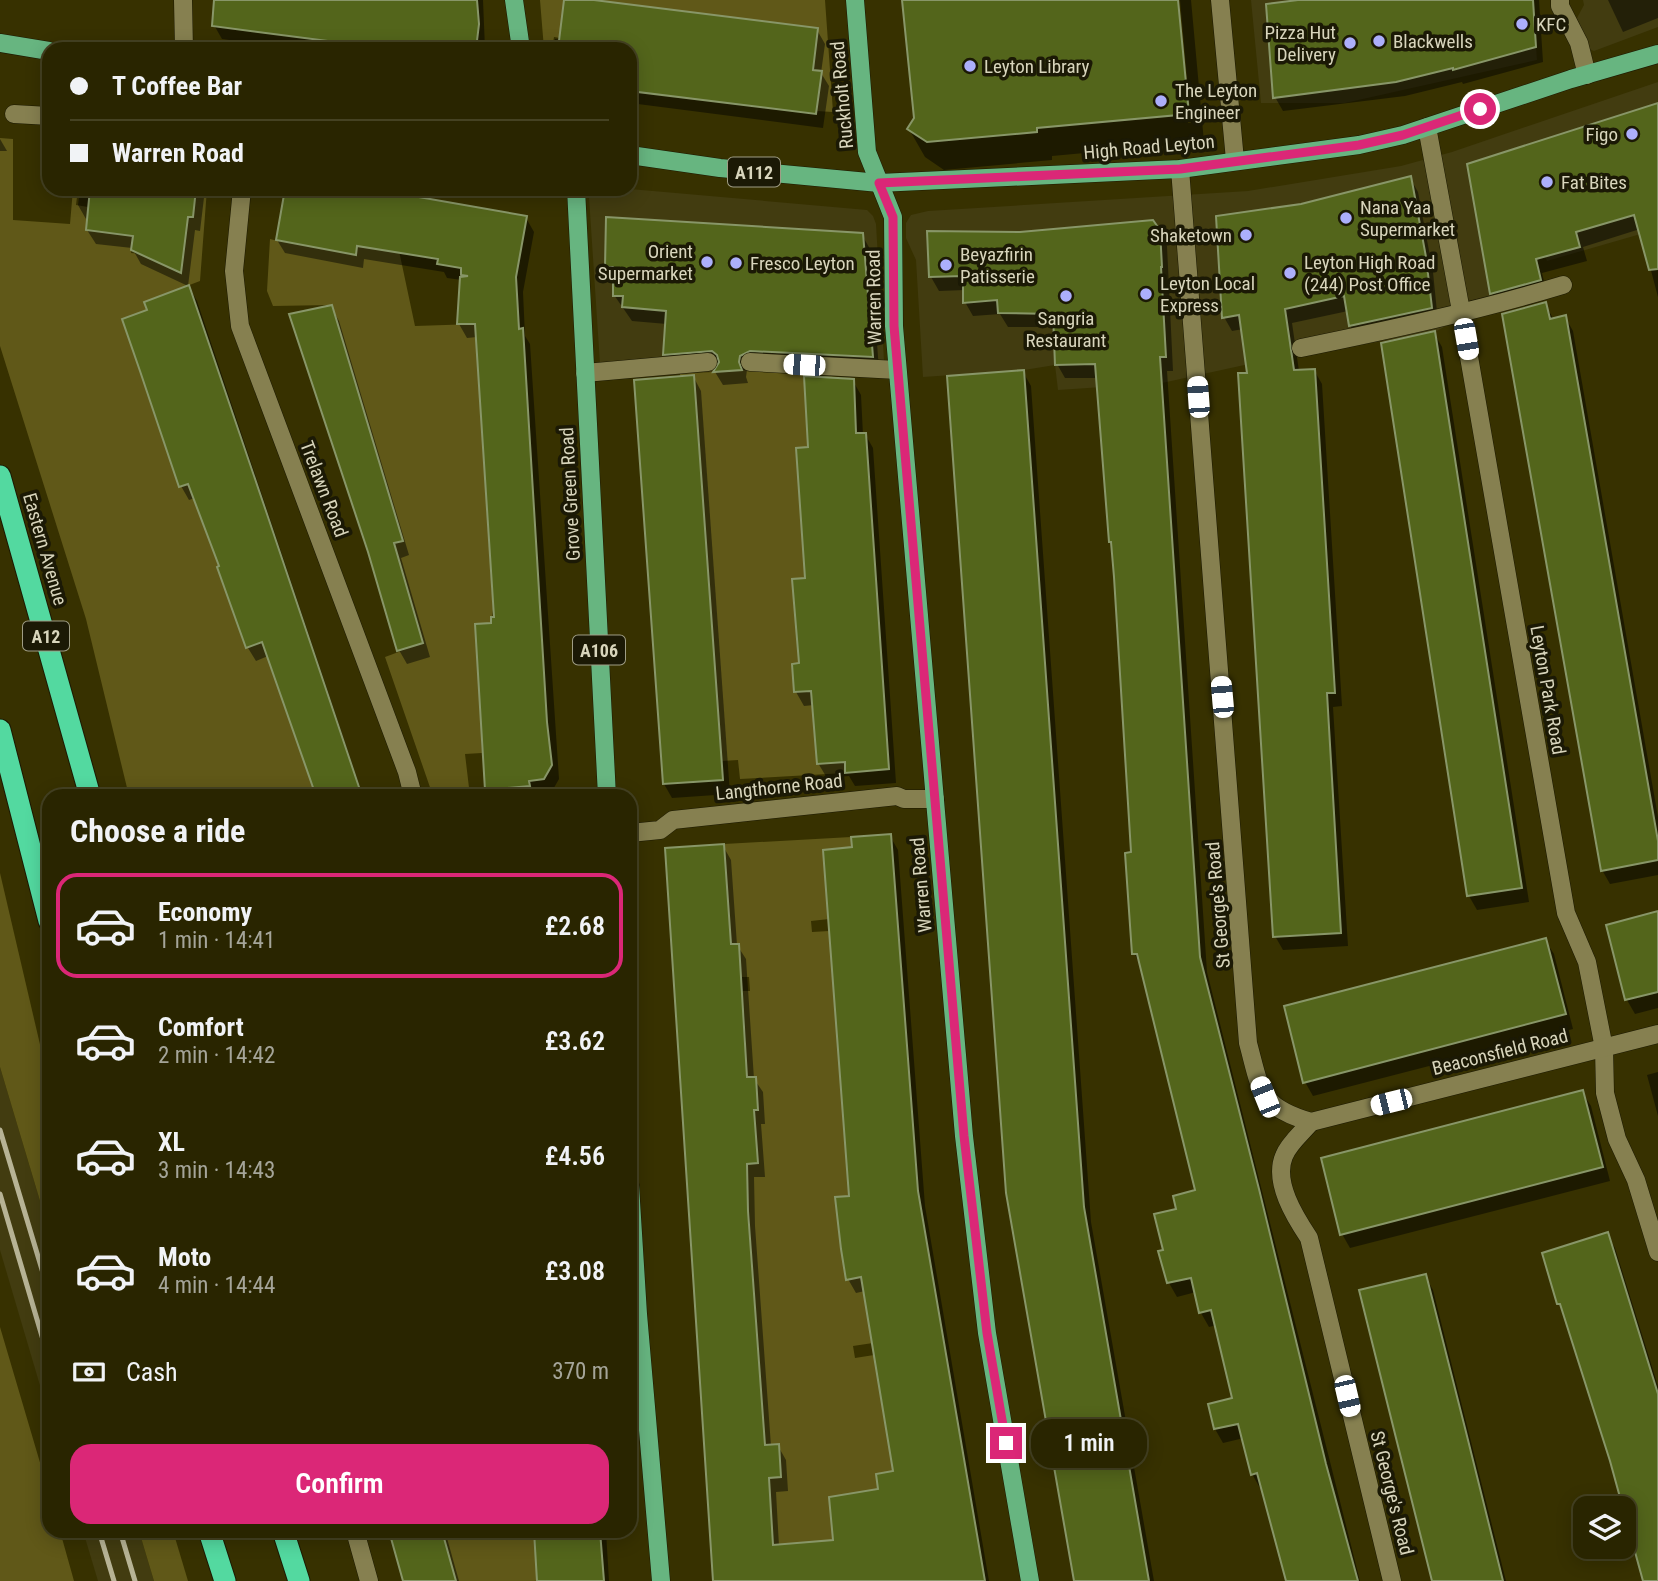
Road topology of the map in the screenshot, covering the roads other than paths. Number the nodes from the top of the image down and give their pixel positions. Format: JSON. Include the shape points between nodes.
{"nodes":[{"id":1,"x":183,"y":0,"type":"edge"},
{"id":2,"x":514,"y":0,"type":"edge"},
{"id":3,"x":855,"y":0,"type":"edge"},
{"id":4,"x":1220,"y":0,"type":"edge"},
{"id":5,"x":1560,"y":0,"type":"edge"},
{"id":6,"x":184,"y":42,"type":"edge"},
{"id":7,"x":520,"y":42,"type":"edge"},
{"id":8,"x":0,"y":43,"type":"edge"},
{"id":9,"x":42,"y":50,"type":"edge"},
{"id":10,"x":1658,"y":54,"type":"edge"},
{"id":11,"x":1587,"y":75,"type":"junction"},
{"id":12,"x":14,"y":114,"type":"dead end"},
{"id":13,"x":42,"y":116,"type":"edge"},
{"id":14,"x":1427,"y":127,"type":"junction"},
{"id":15,"x":637,"y":156,"type":"edge"},
{"id":16,"x":1235,"y":160,"type":"junction"},
{"id":17,"x":1180,"y":169,"type":"junction"},
{"id":18,"x":879,"y":183,"type":"junction"},
{"id":19,"x":241,"y":196,"type":"edge"},
{"id":20,"x":576,"y":196,"type":"edge"},
{"id":21,"x":1563,"y":285,"type":"dead end"},
{"id":22,"x":1461,"y":311,"type":"junction"},
{"id":23,"x":1301,"y":348,"type":"dead end"},
{"id":24,"x":708,"y":362,"type":"dead end"},
{"id":25,"x":750,"y":362,"type":"dead end"},
{"id":26,"x":897,"y":370,"type":"junction"},
{"id":27,"x":585,"y":373,"type":"junction"},
{"id":28,"x":0,"y":476,"type":"edge"},
{"id":29,"x":0,"y":730,"type":"edge"},
{"id":30,"x":88,"y":789,"type":"edge"},
{"id":31,"x":411,"y":789,"type":"edge"},
{"id":32,"x":607,"y":789,"type":"edge"},
{"id":33,"x":935,"y":799,"type":"junction"},
{"id":34,"x":637,"y":832,"type":"edge"},
{"id":35,"x":42,"y":894,"type":"edge"},
{"id":36,"x":1658,"y":1034,"type":"edge"},
{"id":37,"x":1604,"y":1048,"type":"junction"},
{"id":38,"x":1311,"y":1122,"type":"junction"},
{"id":39,"x":1658,"y":1252,"type":"edge"},
{"id":40,"x":637,"y":1298,"type":"edge"},
{"id":41,"x":211,"y":1538,"type":"edge"},
{"id":42,"x":286,"y":1538,"type":"edge"},
{"id":43,"x":357,"y":1538,"type":"edge"},
{"id":44,"x":225,"y":1581,"type":"edge"},
{"id":45,"x":299,"y":1581,"type":"edge"},
{"id":46,"x":369,"y":1581,"type":"edge"},
{"id":47,"x":661,"y":1581,"type":"edge"},
{"id":48,"x":1030,"y":1581,"type":"edge"},
{"id":49,"x":1392,"y":1581,"type":"edge"}],
"edges":[{"from":1,"to":6,"type":"street"},
{"from":2,"to":7,"type":"main road"},
{"from":3,"to":18,"type":"main road","name":"Ruckholt Road","via":[[867,152]]},
{"from":4,"to":16,"type":"street"},
{"from":5,"to":11,"type":"street"},
{"from":8,"to":9,"type":"main road"},
{"from":10,"to":11,"type":"main road","name":"High Road Leyton","number":"A112"},
{"from":11,"to":14,"type":"main road","name":"High Road Leyton","number":"A112"},
{"from":12,"to":13,"type":"street"},
{"from":14,"to":16,"type":"main road","name":"High Road Leyton","number":"A112","via":[[1359,145]]},
{"from":14,"to":22,"type":"street","name":"Leyton Park Road"},
{"from":15,"to":18,"type":"main road","name":"High Road Leyton","number":"A112","via":[[720,169]]},
{"from":16,"to":17,"type":"main road","name":"High Road Leyton","number":"A112"},
{"from":17,"to":18,"type":"main road","name":"High Road Leyton","number":"A112"},
{"from":17,"to":38,"type":"street","name":"St George's Road","via":[[1248,1043],[1265,1097],[1281,1112]]},
{"from":18,"to":26,"type":"main road","name":"Warren Road","via":[[893,217]]},
{"from":19,"to":31,"type":"street","name":"Trelawn Road","via":[[234,271],[240,326]]},
{"from":20,"to":27,"type":"main road","name":"Grove Green Road","number":"A106"},
{"from":21,"to":22,"type":"street"},
{"from":22,"to":23,"type":"street"},
{"from":22,"to":37,"type":"street","name":"Leyton Park Road","via":[[1566,913],[1587,962]]},
{"from":24,"to":27,"type":"street"},
{"from":25,"to":26,"type":"street"},
{"from":26,"to":33,"type":"main road","name":"Warren Road"},
{"from":27,"to":32,"type":"main road","name":"Grove Green Road","number":"A106"},
{"from":28,"to":30,"type":"highway","name":"Eastern Avenue","number":"A12"},
{"from":29,"to":35,"type":"highway"},
{"from":33,"to":34,"type":"street","name":"Langthorne Road","via":[[897,796],[673,820],[660,830]]},
{"from":33,"to":48,"type":"main road","name":"Warren Road","via":[[964,1136],[987,1333]]},
{"from":36,"to":37,"type":"street","name":"Beaconsfield Road"},
{"from":37,"to":38,"type":"street","name":"Beaconsfield Road"},
{"from":37,"to":39,"type":"street","name":"Leyton Park Road","via":[[1605,1093],[1617,1139],[1636,1180]]},
{"from":38,"to":49,"type":"street","name":"St George's Road","via":[[1283,1158],[1284,1184],[1292,1213],[1308,1238]]},
{"from":40,"to":47,"type":"main road"},
{"from":41,"to":44,"type":"highway"},
{"from":42,"to":45,"type":"highway"},
{"from":43,"to":46,"type":"street"}]}
